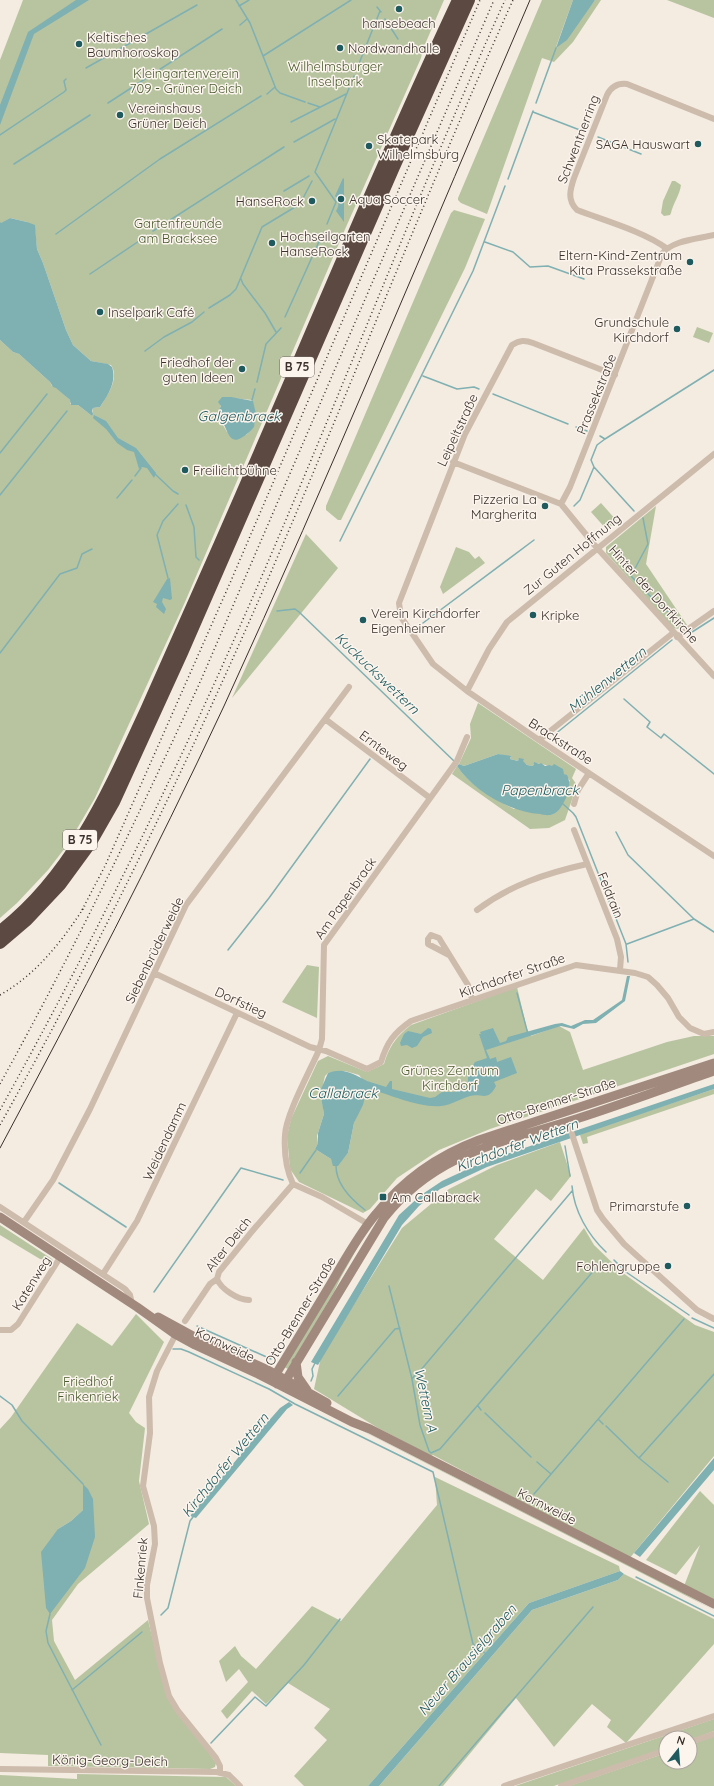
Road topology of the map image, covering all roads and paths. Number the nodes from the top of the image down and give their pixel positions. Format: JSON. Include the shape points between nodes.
{"nodes":[{"id":1,"x":458,"y":0,"type":"edge"},
{"id":2,"x":470,"y":0,"type":"edge"},
{"id":3,"x":714,"y":119,"type":"edge"},
{"id":4,"x":714,"y":235,"type":"edge"},
{"id":5,"x":666,"y":248,"type":"junction"},
{"id":6,"x":615,"y":375,"type":"junction"},
{"id":7,"x":714,"y":454,"type":"edge"},
{"id":8,"x":453,"y":462,"type":"junction"},
{"id":9,"x":561,"y":504,"type":"junction"},
{"id":10,"x":597,"y":548,"type":"junction"},
{"id":11,"x":714,"y":611,"type":"edge"},
{"id":12,"x":409,"y":630,"type":"joint"},
{"id":13,"x":675,"y":635,"type":"junction"},
{"id":14,"x":714,"y":676,"type":"edge"},
{"id":15,"x":349,"y":687,"type":"dead end"},
{"id":16,"x":466,"y":690,"type":"junction"},
{"id":17,"x":325,"y":719,"type":"junction"},
{"id":18,"x":467,"y":738,"type":"dead end"},
{"id":19,"x":538,"y":740,"type":"junction"},
{"id":20,"x":589,"y":773,"type":"junction"},
{"id":21,"x":430,"y":798,"type":"junction"},
{"id":22,"x":574,"y":804,"type":"dead end"},
{"id":23,"x":574,"y":830,"type":"dead end"},
{"id":24,"x":714,"y":856,"type":"edge"},
{"id":25,"x":586,"y":864,"type":"junction"},
{"id":26,"x":477,"y":910,"type":"dead end"},
{"id":27,"x":0,"y":931,"type":"edge"},
{"id":28,"x":0,"y":943,"type":"edge"},
{"id":29,"x":449,"y":955,"type":"dead end"},
{"id":30,"x":620,"y":970,"type":"junction"},
{"id":31,"x":154,"y":973,"type":"junction"},
{"id":32,"x":472,"y":999,"type":"junction"},
{"id":33,"x":237,"y":1013,"type":"junction"},
{"id":34,"x":714,"y":1032,"type":"edge"},
{"id":35,"x":319,"y":1050,"type":"junction"},
{"id":36,"x":714,"y":1063,"type":"edge"},
{"id":37,"x":714,"y":1071,"type":"edge"},
{"id":38,"x":564,"y":1112,"type":"junction"},
{"id":39,"x":569,"y":1125,"type":"junction"},
{"id":40,"x":293,"y":1184,"type":"junction"},
{"id":41,"x":0,"y":1207,"type":"edge"},
{"id":42,"x":0,"y":1217,"type":"edge"},
{"id":43,"x":24,"y":1222,"type":"junction"},
{"id":44,"x":372,"y":1227,"type":"junction"},
{"id":45,"x":61,"y":1256,"type":"junction"},
{"id":46,"x":103,"y":1274,"type":"junction"},
{"id":47,"x":217,"y":1279,"type":"junction"},
{"id":48,"x":249,"y":1300,"type":"dead end"},
{"id":49,"x":135,"y":1305,"type":"junction"},
{"id":50,"x":714,"y":1319,"type":"edge"},
{"id":51,"x":180,"y":1328,"type":"junction"},
{"id":52,"x":0,"y":1330,"type":"edge"},
{"id":53,"x":296,"y":1362,"type":"junction"},
{"id":54,"x":280,"y":1379,"type":"junction"},
{"id":55,"x":310,"y":1394,"type":"junction"},
{"id":56,"x":370,"y":1429,"type":"junction"},
{"id":57,"x":714,"y":1604,"type":"edge"},
{"id":58,"x":714,"y":1716,"type":"edge"},
{"id":59,"x":714,"y":1734,"type":"edge"},
{"id":60,"x":698,"y":1739,"type":"edge"},
{"id":61,"x":658,"y":1753,"type":"edge"},
{"id":62,"x":0,"y":1769,"type":"edge"},
{"id":63,"x":220,"y":1773,"type":"junction"},
{"id":64,"x":240,"y":1786,"type":"edge"},
{"id":65,"x":504,"y":1786,"type":"edge"},
{"id":66,"x":561,"y":1786,"type":"edge"}],
"edges":[{"from":1,"to":27,"type":"highway","number":"B 75","via":[[381,169],[177,640],[102,804],[87,830],[48,884]]},
{"from":2,"to":28,"type":"highway","number":"B 75","via":[[114,802],[90,844],[60,886]]},
{"from":3,"to":5,"type":"street","name":"Schwentnerring","via":[[627,84],[616,86],[607,93],[574,178],[569,192],[572,205],[577,210],[644,236]]},
{"from":4,"to":5,"type":"street"},
{"from":5,"to":6,"type":"street","name":"Prassekstraße"},
{"from":6,"to":8,"type":"street","name":"Leipeltstraße","via":[[525,340],[512,344]]},
{"from":6,"to":9,"type":"street","name":"Prassekstraße"},
{"from":7,"to":10,"type":"street","name":"Zur Guten Hoffnung"},
{"from":8,"to":9,"type":"street","name":"Hinter der Dorfkirche"},
{"from":8,"to":12,"type":"street","name":"Leipeltstraße","via":[[399,603],[401,617]]},
{"from":9,"to":10,"type":"street","name":"Hinter der Dorfkirche"},
{"from":10,"to":13,"type":"street","name":"Hinter der Dorfkirche"},
{"from":10,"to":16,"type":"street","name":"Zur Guten Hoffnung","via":[[507,622]]},
{"from":11,"to":13,"type":"street"},
{"from":12,"to":16,"type":"street","name":"Brackstraße","via":[[433,664]]},
{"from":13,"to":14,"type":"street","name":"Hinter der Dorfkirche"},
{"from":13,"to":19,"type":"street"},
{"from":15,"to":17,"type":"street","name":"Siebenbrüderweide"},
{"from":16,"to":19,"type":"street","name":"Brackstraße"},
{"from":17,"to":21,"type":"street","name":"Ernteweg"},
{"from":17,"to":31,"type":"street","name":"Siebenbrüderweide","via":[[186,905]]},
{"from":18,"to":21,"type":"street","name":"Am Papenbrack","via":[[456,763]]},
{"from":19,"to":20,"type":"street","name":"Brackstraße"},
{"from":20,"to":22,"type":"street","via":[[578,790]]},
{"from":20,"to":24,"type":"street","name":"Brackstraße"},
{"from":21,"to":35,"type":"street","name":"Am Papenbrack","via":[[324,945],[322,1039]]},
{"from":23,"to":25,"type":"street","name":"Feldrain"},
{"from":25,"to":26,"type":"street","via":[[552,872],[520,884],[491,899]]},
{"from":25,"to":30,"type":"street","name":"Feldrain","via":[[618,944]]},
{"from":29,"to":32,"type":"street","via":[[468,985]]},
{"from":30,"to":32,"type":"street","name":"Kirchdorfer Straße","via":[[576,965]]},
{"from":30,"to":34,"type":"street","name":"Kirchdorfer Straße","via":[[648,977],[668,998],[690,1028],[704,1034]]},
{"from":31,"to":33,"type":"street","name":"Dorfstieg"},
{"from":31,"to":43,"type":"street","name":"Siebenbrüderweide","via":[[90,1109],[53,1180]]},
{"from":32,"to":35,"type":"street","name":"Kirchdorfer Straße","via":[[411,1021],[396,1033],[386,1047],[381,1062],[367,1069]]},
{"from":33,"to":35,"type":"street","name":"Dorfstieg"},
{"from":33,"to":46,"type":"street","name":"Weidendamm","via":[[137,1222]]},
{"from":35,"to":40,"type":"street","name":"Am Papenbrack","via":[[289,1118],[285,1135],[287,1172]]},
{"from":36,"to":38,"type":"main road","name":"Otto-Brenner-Straße"},
{"from":37,"to":39,"type":"main road","name":"Otto-Brenner-Straße"},
{"from":38,"to":39,"type":"main road"},
{"from":38,"to":44,"type":"main road","name":"Otto-Brenner-Straße","via":[[479,1140],[441,1158],[400,1188],[383,1205]]},
{"from":39,"to":44,"type":"main road","name":"Otto-Brenner-Straße","via":[[476,1150],[446,1164],[408,1191]]},
{"from":39,"to":50,"type":"street","via":[[597,1210],[610,1230],[697,1310]]},
{"from":40,"to":44,"type":"street","via":[[322,1197]]},
{"from":40,"to":47,"type":"street","name":"Alter Deich","via":[[219,1272]]},
{"from":41,"to":43,"type":"street"},
{"from":42,"to":45,"type":"main road","name":"Kornweide"},
{"from":43,"to":46,"type":"street"},
{"from":44,"to":53,"type":"main road","name":"Otto-Brenner-Straße"},
{"from":44,"to":54,"type":"main road","name":"Otto-Brenner-Straße"},
{"from":45,"to":49,"type":"main road","name":"Kornweide"},
{"from":45,"to":52,"type":"street","name":"Katenweg","via":[[18,1324],[11,1330]]},
{"from":46,"to":49,"type":"street","via":[[128,1292]]},
{"from":47,"to":48,"type":"street","via":[[239,1298]]},
{"from":47,"to":51,"type":"street","name":"Alter Deich","via":[[210,1284]]},
{"from":49,"to":51,"type":"main road","name":"Kornweide"},
{"from":51,"to":54,"type":"main road","name":"Kornweide"},
{"from":51,"to":63,"type":"street","name":"Finkenriek","via":[[157,1372],[149,1397],[149,1439],[143,1486],[155,1544],[147,1598],[169,1696],[216,1758]]},
{"from":53,"to":54,"type":"main road","name":"Otto-Brenner-Straße"},
{"from":53,"to":55,"type":"main road","via":[[298,1377]]},
{"from":54,"to":55,"type":"main road","name":"Kornweide"},
{"from":54,"to":56,"type":"main road","name":"Kornweide","via":[[352,1422]]},
{"from":55,"to":56,"type":"main road","name":"Kornweide"},
{"from":56,"to":57,"type":"main road","name":"Kornweide"},
{"from":58,"to":65,"type":"street"},
{"from":59,"to":60,"type":"street"},
{"from":61,"to":66,"type":"street"},
{"from":62,"to":63,"type":"street","name":"König-Georg-Deich"},
{"from":63,"to":64,"type":"street","via":[[229,1775]]}]}
